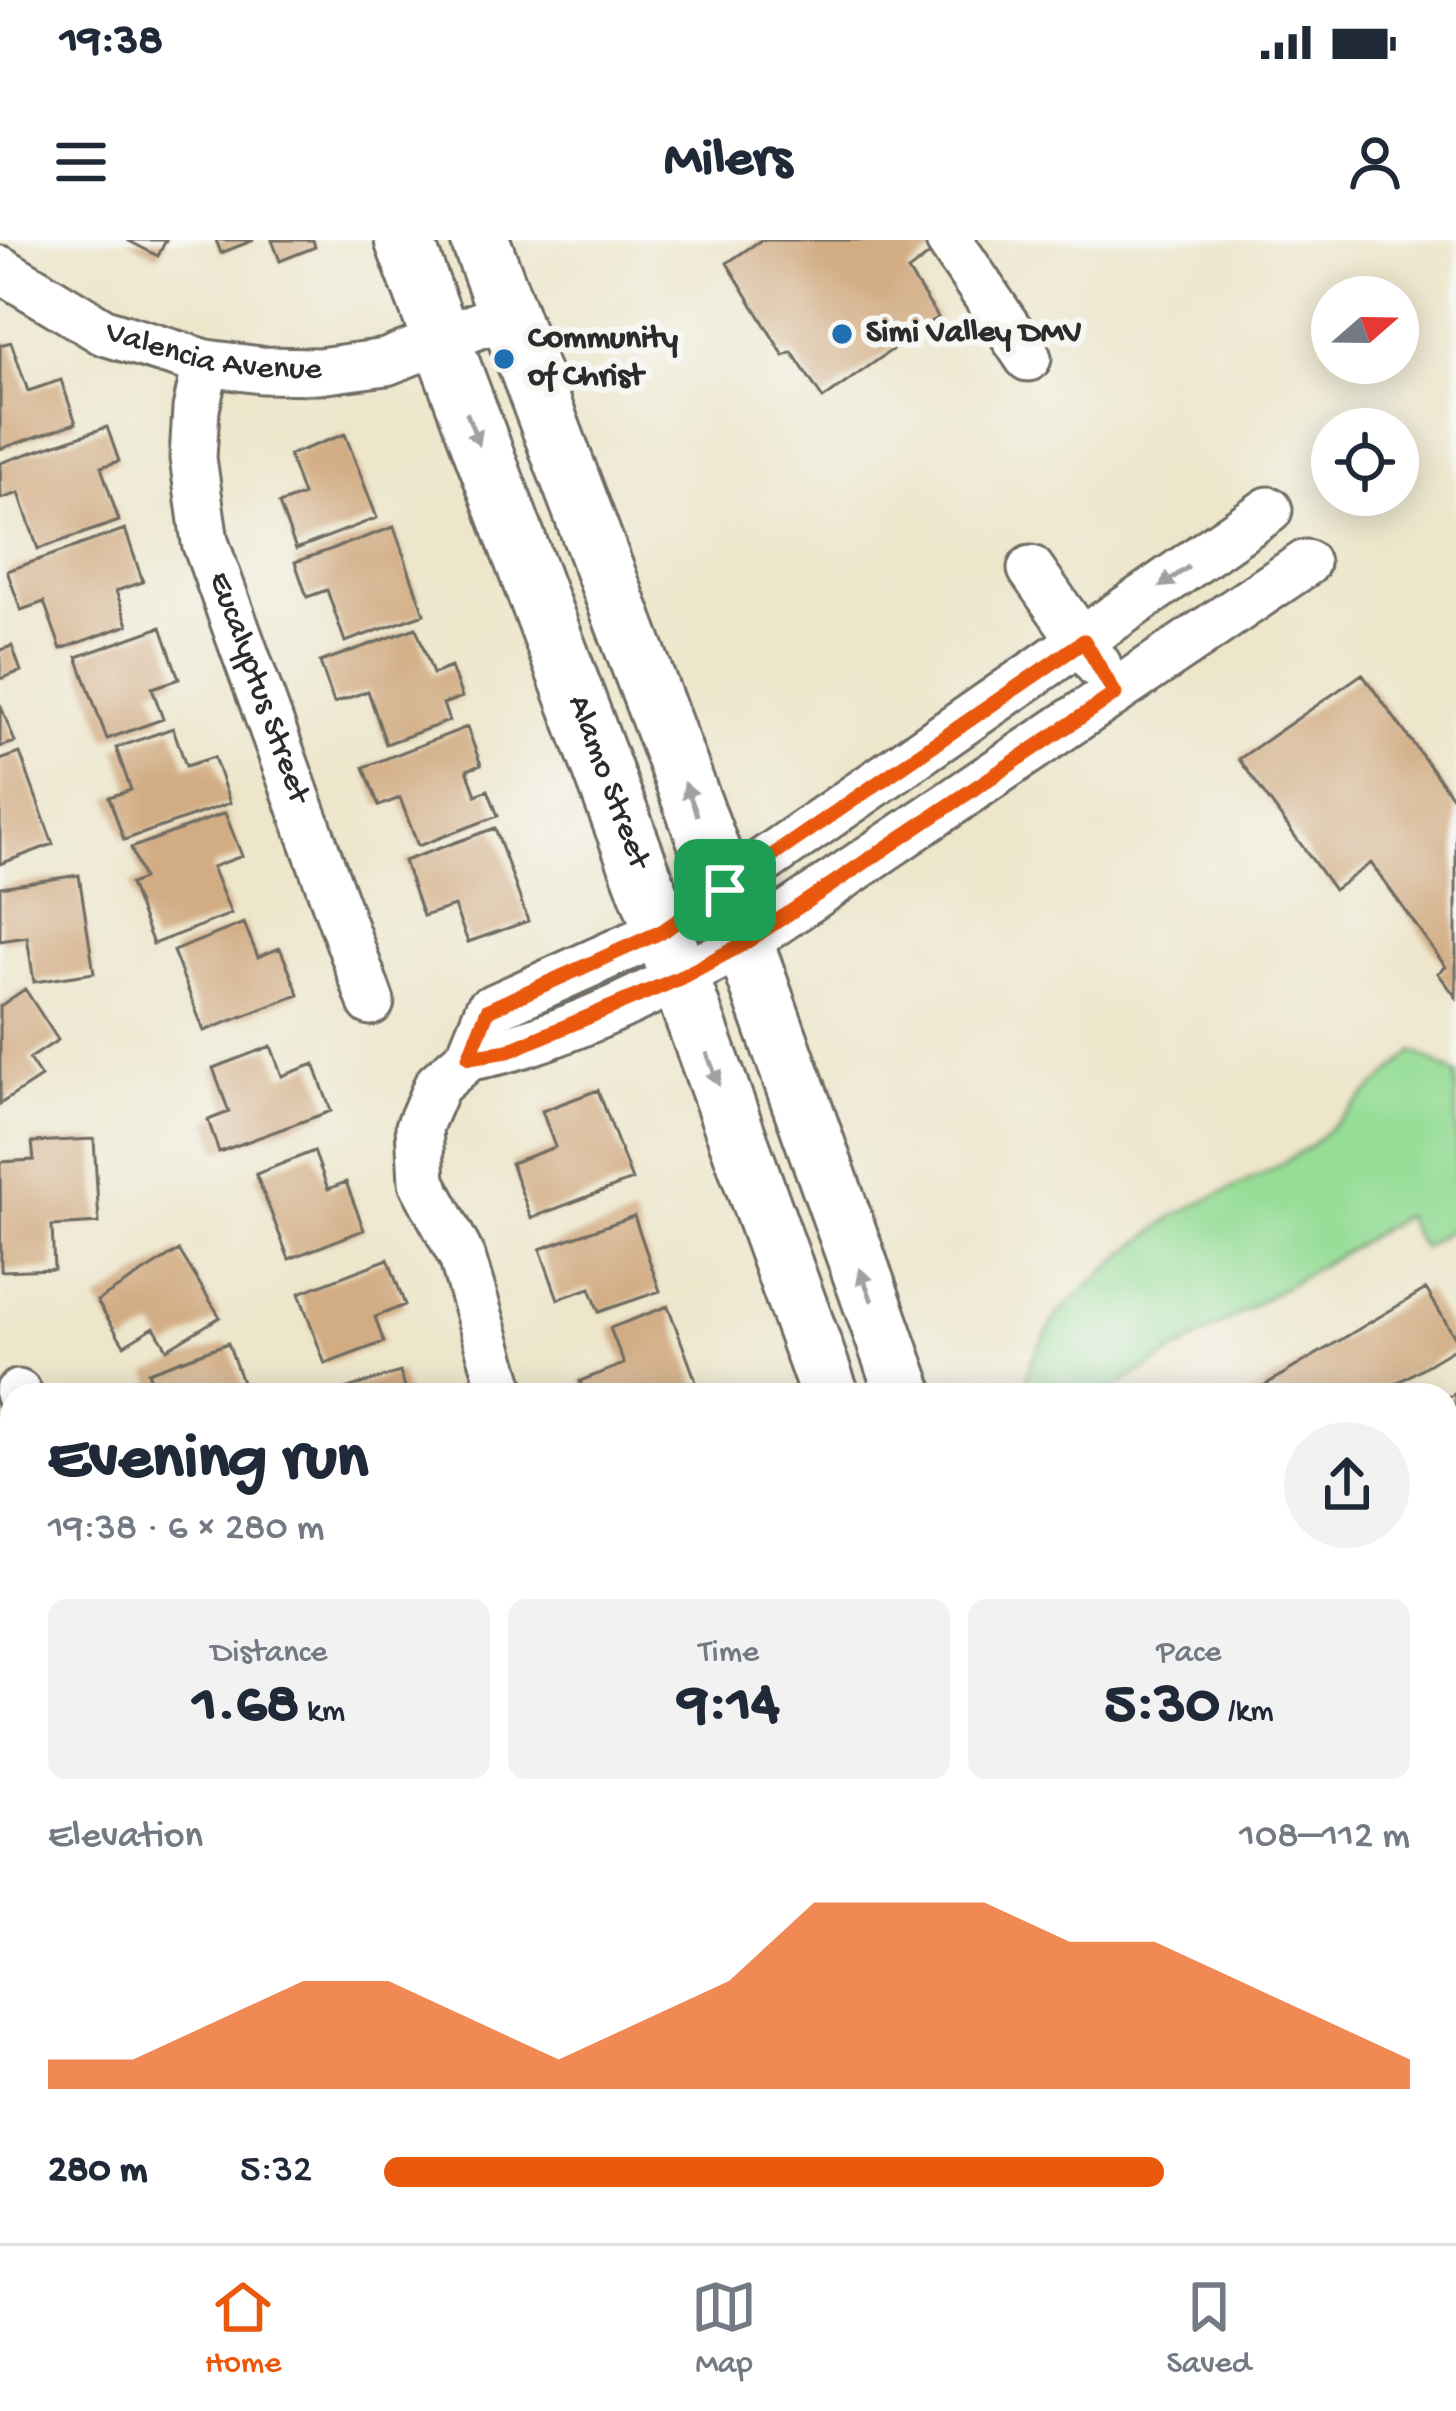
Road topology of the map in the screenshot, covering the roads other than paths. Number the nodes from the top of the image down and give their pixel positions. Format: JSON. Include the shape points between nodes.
{"nodes":[{"id":1,"x":404,"y":240,"type":"edge"},
{"id":2,"x":480,"y":240,"type":"edge"},
{"id":3,"x":949,"y":240,"type":"edge"},
{"id":4,"x":0,"y":269,"type":"edge"},
{"id":5,"x":507,"y":314,"type":"junction"},
{"id":6,"x":439,"y":339,"type":"junction"},
{"id":7,"x":1028,"y":358,"type":"dead end"},
{"id":8,"x":206,"y":363,"type":"junction"},
{"id":9,"x":1269,"y":510,"type":"dead end"},
{"id":10,"x":1306,"y":563,"type":"dead end"},
{"id":11,"x":1031,"y":569,"type":"dead end"},
{"id":12,"x":1084,"y":641,"type":"junction"},
{"id":13,"x":1115,"y":694,"type":"junction"},
{"id":14,"x":725,"y":890,"type":"junction"},
{"id":15,"x":743,"y":944,"type":"junction"},
{"id":16,"x":672,"y":954,"type":"junction"},
{"id":17,"x":371,"y":1002,"type":"dead end"},
{"id":18,"x":499,"y":1383,"type":"edge"},
{"id":19,"x":826,"y":1383,"type":"edge"},
{"id":20,"x":901,"y":1383,"type":"edge"}],
"edges":[{"from":1,"to":6,"type":"main road","name":"Alamo Street"},
{"from":2,"to":5,"type":"main road"},
{"from":3,"to":7,"type":"street"},
{"from":4,"to":8,"type":"street","name":"Valencia Avenue","via":[[104,332]]},
{"from":5,"to":6,"type":"street","name":"Valencia Avenue"},
{"from":14,"to":5,"type":"main road","one_way":true},
{"from":6,"to":8,"type":"street","name":"Valencia Avenue","via":[[386,362],[320,370]]},
{"from":6,"to":16,"type":"main road","name":"Alamo Street","one_way":true},
{"from":8,"to":17,"type":"street","name":"Eucalyptus Street","via":[[193,458],[205,542]]},
{"from":9,"to":12,"type":"street","one_way":true},
{"from":10,"to":13,"type":"street"},
{"from":11,"to":12,"type":"street"},
{"from":12,"to":13,"type":"street"},
{"from":12,"to":14,"type":"street"},
{"from":13,"to":15,"type":"street"},
{"from":14,"to":15,"type":"main road"},
{"from":14,"to":16,"type":"street"},
{"from":15,"to":16,"type":"street"},
{"from":20,"to":15,"type":"main road","one_way":true},
{"from":16,"to":18,"type":"street","via":[[488,1010],[469,1057],[437,1085],[418,1127],[422,1182],[462,1257]]},
{"from":16,"to":19,"type":"main road","name":"Alamo Street","one_way":true}]}
